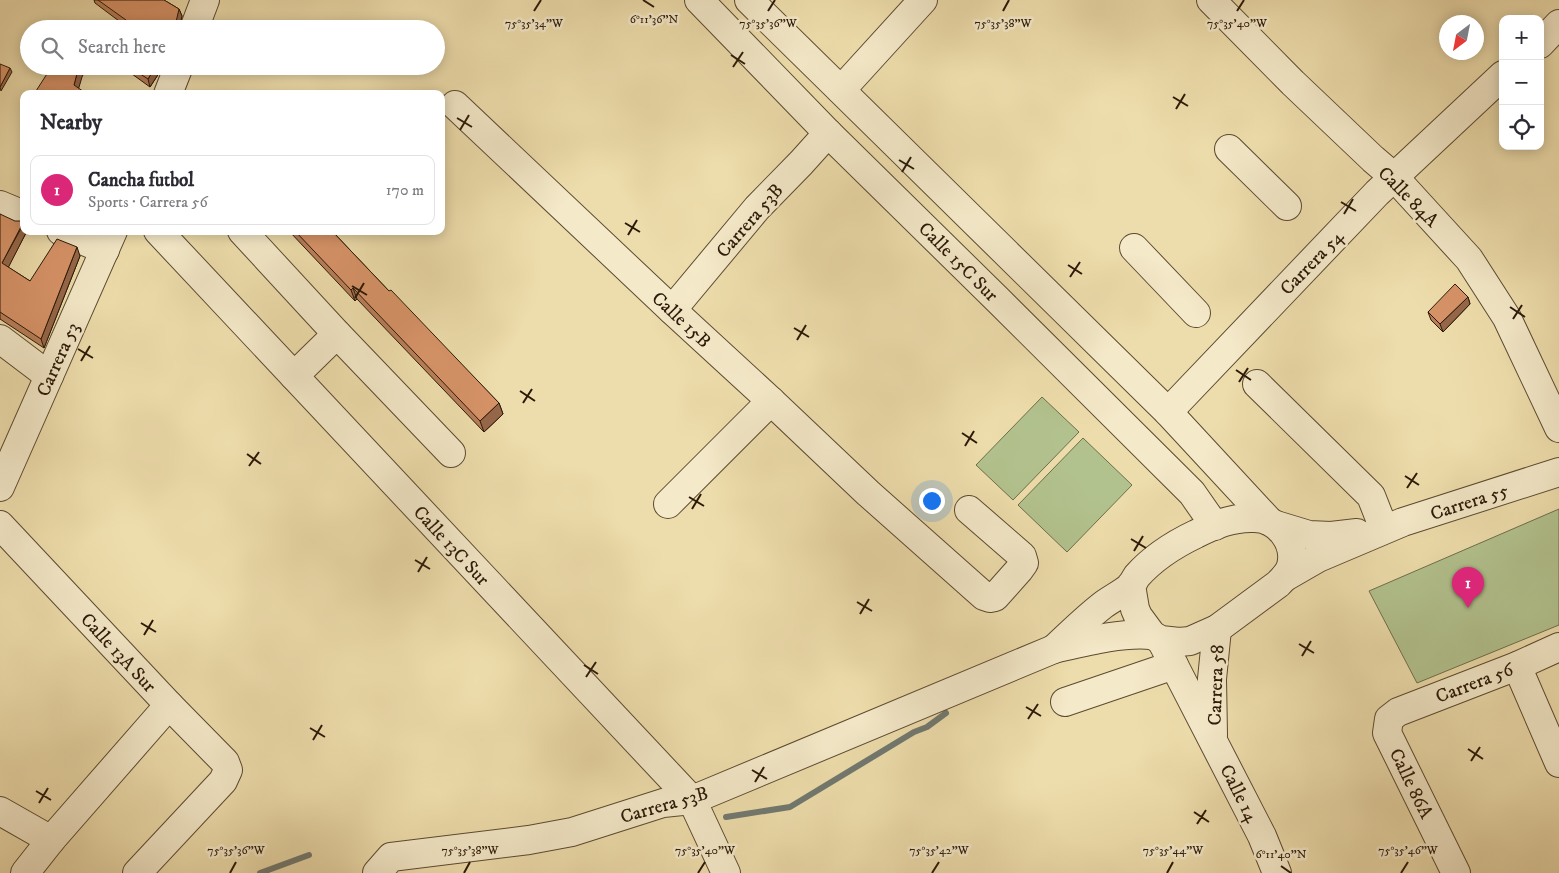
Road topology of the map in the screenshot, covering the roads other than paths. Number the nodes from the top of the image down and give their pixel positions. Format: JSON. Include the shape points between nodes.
{"nodes":[{"id":1,"x":205,"y":0,"type":"edge"},
{"id":2,"x":699,"y":0,"type":"edge"},
{"id":3,"x":749,"y":0,"type":"edge"},
{"id":4,"x":923,"y":0,"type":"edge"},
{"id":5,"x":1211,"y":0,"type":"edge"},
{"id":6,"x":197,"y":20,"type":"edge"},
{"id":7,"x":1559,"y":24,"type":"edge"},
{"id":8,"x":1544,"y":40,"type":"edge"},
{"id":9,"x":175,"y":75,"type":"edge"},
{"id":10,"x":1499,"y":78,"type":"edge"},
{"id":11,"x":170,"y":90,"type":"edge"},
{"id":12,"x":841,"y":90,"type":"junction"},
{"id":13,"x":455,"y":105,"type":"dead end"},
{"id":14,"x":828,"y":133,"type":"junction"},
{"id":15,"x":1229,"y":150,"type":"dead end"},
{"id":16,"x":1394,"y":178,"type":"junction"},
{"id":17,"x":0,"y":206,"type":"edge"},
{"id":18,"x":1287,"y":206,"type":"dead end"},
{"id":19,"x":20,"y":214,"type":"edge"},
{"id":20,"x":82,"y":235,"type":"edge"},
{"id":21,"x":162,"y":235,"type":"edge"},
{"id":22,"x":246,"y":235,"type":"edge"},
{"id":23,"x":109,"y":240,"type":"edge"},
{"id":24,"x":1134,"y":248,"type":"dead end"},
{"id":25,"x":672,"y":310,"type":"junction"},
{"id":26,"x":1196,"y":313,"type":"dead end"},
{"id":27,"x":337,"y":334,"type":"junction"},
{"id":28,"x":0,"y":339,"type":"edge"},
{"id":29,"x":49,"y":376,"type":"junction"},
{"id":30,"x":294,"y":376,"type":"junction"},
{"id":31,"x":1256,"y":384,"type":"dead end"},
{"id":32,"x":771,"y":400,"type":"junction"},
{"id":33,"x":1168,"y":412,"type":"junction"},
{"id":34,"x":1559,"y":428,"type":"edge"},
{"id":35,"x":451,"y":453,"type":"dead end"},
{"id":36,"x":1559,"y":472,"type":"edge"},
{"id":37,"x":0,"y":487,"type":"edge"},
{"id":38,"x":668,"y":504,"type":"dead end"},
{"id":39,"x":969,"y":510,"type":"dead end"},
{"id":40,"x":1273,"y":523,"type":"junction"},
{"id":41,"x":0,"y":526,"type":"edge"},
{"id":42,"x":1215,"y":526,"type":"junction"},
{"id":43,"x":1381,"y":530,"type":"junction"},
{"id":44,"x":1285,"y":577,"type":"junction"},
{"id":45,"x":1131,"y":585,"type":"junction"},
{"id":46,"x":1217,"y":629,"type":"junction"},
{"id":47,"x":1157,"y":637,"type":"junction"},
{"id":48,"x":1559,"y":647,"type":"edge"},
{"id":49,"x":1054,"y":649,"type":"junction"},
{"id":50,"x":1174,"y":665,"type":"junction"},
{"id":51,"x":1517,"y":666,"type":"junction"},
{"id":52,"x":1065,"y":702,"type":"dead end"},
{"id":53,"x":169,"y":705,"type":"junction"},
{"id":54,"x":1389,"y":719,"type":"joint"},
{"id":55,"x":1213,"y":742,"type":"junction"},
{"id":56,"x":1559,"y":763,"type":"edge"},
{"id":57,"x":692,"y":800,"type":"junction"},
{"id":58,"x":0,"y":811,"type":"edge"},
{"id":59,"x":50,"y":840,"type":"junction"},
{"id":60,"x":24,"y":873,"type":"edge"},
{"id":61,"x":137,"y":873,"type":"edge"},
{"id":62,"x":377,"y":873,"type":"edge"},
{"id":63,"x":726,"y":873,"type":"edge"},
{"id":64,"x":1277,"y":873,"type":"edge"},
{"id":65,"x":1456,"y":873,"type":"edge"}],
"edges":[{"from":1,"to":6,"type":"street"},
{"from":2,"to":14,"type":"street","name":"Calle 15C Sur"},
{"from":3,"to":12,"type":"street","name":"Calle 15C Sur"},
{"from":4,"to":12,"type":"street"},
{"from":5,"to":16,"type":"street","name":"Calle 84A"},
{"from":7,"to":8,"type":"street"},
{"from":9,"to":11,"type":"street"},
{"from":10,"to":16,"type":"street","name":"Carrera 54"},
{"from":12,"to":33,"type":"street","name":"Calle 15C Sur"},
{"from":13,"to":25,"type":"street","name":"Calle 15B"},
{"from":14,"to":25,"type":"street","name":"Carrera 53B","via":[[757,208]]},
{"from":14,"to":42,"type":"street","name":"Calle 15C Sur","via":[[1192,492]]},
{"from":15,"to":18,"type":"street"},
{"from":16,"to":33,"type":"street","name":"Carrera 54"},
{"from":16,"to":34,"type":"street","name":"Calle 84A","via":[[1469,259],[1507,318]]},
{"from":17,"to":19,"type":"street"},
{"from":20,"to":23,"type":"street"},
{"from":21,"to":30,"type":"street","name":"Calle 13C Sur"},
{"from":22,"to":27,"type":"street"},
{"from":23,"to":29,"type":"street","name":"Carrera 53"},
{"from":24,"to":26,"type":"street"},
{"from":25,"to":32,"type":"street","name":"Calle 15B"},
{"from":27,"to":30,"type":"street"},
{"from":27,"to":35,"type":"street"},
{"from":28,"to":29,"type":"street"},
{"from":29,"to":37,"type":"street","name":"Carrera 53"},
{"from":30,"to":57,"type":"street","name":"Calle 13C Sur"},
{"from":31,"to":43,"type":"street","via":[[1371,496]]},
{"from":32,"to":38,"type":"street"},
{"from":32,"to":39,"type":"street","name":"Calle 15B","via":[[868,493],[984,596],[995,597],[1020,570],[1024,563],[1022,556]]},
{"from":33,"to":40,"type":"street","name":"Calle 15C Sur"},
{"from":36,"to":43,"type":"street","name":"Carrera 55"},
{"from":40,"to":42,"type":"street","name":"Carrera 55","via":[[1256,517]]},
{"from":40,"to":43,"type":"street","name":"Carrera 55","via":[[1309,536]]},
{"from":40,"to":44,"type":"street","name":"Calle 15C Sur","via":[[1287,536],[1292,549],[1291,565]]},
{"from":41,"to":53,"type":"street","name":"Calle 13A Sur"},
{"from":42,"to":45,"type":"street","name":"Carrera 53B","via":[[1165,553]]},
{"from":43,"to":44,"type":"street","name":"Carrera 55","via":[[1318,558]]},
{"from":44,"to":46,"type":"street","name":"Carrera 55"},
{"from":45,"to":47,"type":"street","via":[[1138,616]]},
{"from":45,"to":49,"type":"street","name":"Carrera 53B","via":[[1089,616]]},
{"from":46,"to":47,"type":"street","name":"Carrera 53B","via":[[1190,641]]},
{"from":46,"to":55,"type":"street","name":"Carrera 58","via":[[1212,679]]},
{"from":47,"to":49,"type":"street","name":"Carrera 53B","via":[[1143,634],[1102,638]]},
{"from":47,"to":50,"type":"street"},
{"from":48,"to":51,"type":"street","name":"Carrera 56"},
{"from":49,"to":57,"type":"street","name":"Carrera 53B"},
{"from":50,"to":52,"type":"street"},
{"from":50,"to":55,"type":"street"},
{"from":51,"to":54,"type":"street","name":"Carrera 56","via":[[1398,712]]},
{"from":51,"to":56,"type":"street"},
{"from":53,"to":59,"type":"street"},
{"from":53,"to":61,"type":"street","name":"Calle 13A Sur","via":[[225,762],[228,770],[223,781]]},
{"from":54,"to":65,"type":"street","name":"Calle 86A","via":[[1387,733]]},
{"from":55,"to":64,"type":"street","name":"Calle 14","via":[[1262,836]]},
{"from":57,"to":62,"type":"street","name":"Carrera 53B","via":[[663,803],[572,832],[391,857]]},
{"from":57,"to":63,"type":"street","name":"Calle 13C Sur"},
{"from":58,"to":59,"type":"street"},
{"from":59,"to":60,"type":"street"}]}
